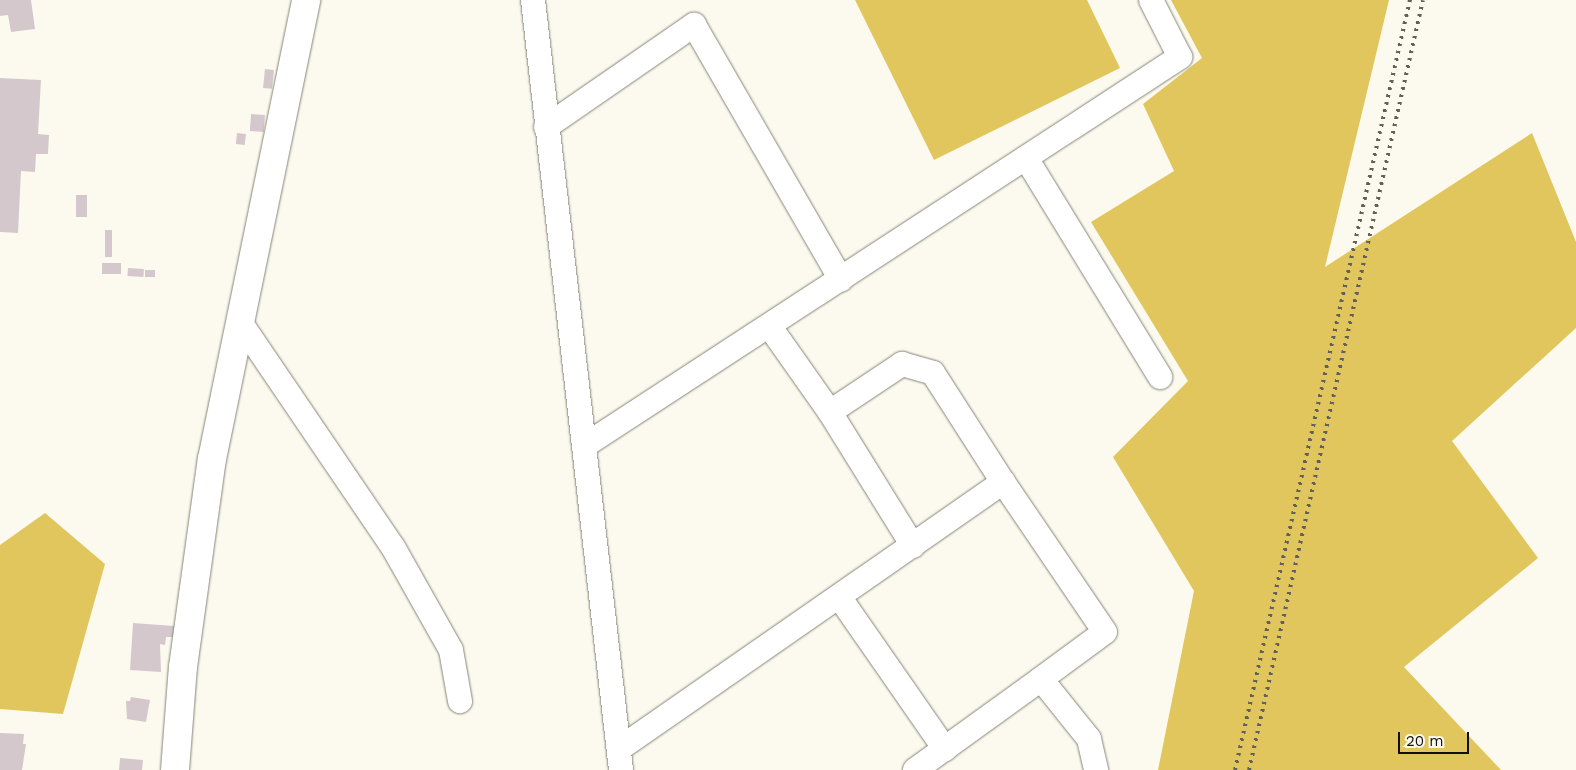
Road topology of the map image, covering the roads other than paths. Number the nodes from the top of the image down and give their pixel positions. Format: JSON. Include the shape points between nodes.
{"nodes":[{"id":1,"x":306,"y":0,"type":"edge"},
{"id":2,"x":533,"y":0,"type":"edge"},
{"id":3,"x":1151,"y":0,"type":"edge"},
{"id":4,"x":546,"y":127,"type":"junction"},
{"id":5,"x":1026,"y":158,"type":"junction"},
{"id":6,"x":841,"y":280,"type":"junction"},
{"id":7,"x":240,"y":322,"type":"junction"},
{"id":8,"x":770,"y":327,"type":"junction"},
{"id":9,"x":1160,"y":376,"type":"dead end"},
{"id":10,"x":830,"y":412,"type":"junction"},
{"id":11,"x":584,"y":446,"type":"junction"},
{"id":12,"x":1003,"y":482,"type":"junction"},
{"id":13,"x":913,"y":546,"type":"junction"},
{"id":14,"x":840,"y":598,"type":"junction"},
{"id":15,"x":1042,"y":679,"type":"junction"},
{"id":16,"x":460,"y":702,"type":"dead end"},
{"id":17,"x":944,"y":749,"type":"junction"},
{"id":18,"x":620,"y":759,"type":"edge"},
{"id":19,"x":175,"y":770,"type":"edge"},
{"id":20,"x":915,"y":770,"type":"edge"},
{"id":21,"x":1096,"y":770,"type":"edge"}],
"edges":[{"from":1,"to":7,"type":"street"},
{"from":2,"to":4,"type":"street"},
{"from":3,"to":5,"type":"street","via":[[1180,57]]},
{"from":4,"to":6,"type":"street","via":[[694,25]]},
{"from":4,"to":11,"type":"street"},
{"from":5,"to":6,"type":"street"},
{"from":5,"to":9,"type":"street"},
{"from":6,"to":8,"type":"street"},
{"from":7,"to":16,"type":"street","via":[[393,547],[452,650]]},
{"from":7,"to":19,"type":"street","via":[[212,459],[195,568]]},
{"from":8,"to":10,"type":"street"},
{"from":8,"to":11,"type":"street"},
{"from":10,"to":12,"type":"street","via":[[902,364],[933,373]]},
{"from":10,"to":13,"type":"street"},
{"from":11,"to":18,"type":"street"},
{"from":12,"to":13,"type":"street"},
{"from":12,"to":15,"type":"street","via":[[1105,632]]},
{"from":13,"to":14,"type":"street"},
{"from":14,"to":17,"type":"street"},
{"from":14,"to":18,"type":"street"},
{"from":15,"to":17,"type":"street"},
{"from":15,"to":21,"type":"street","via":[[1089,739]]},
{"from":17,"to":20,"type":"street"}]}
